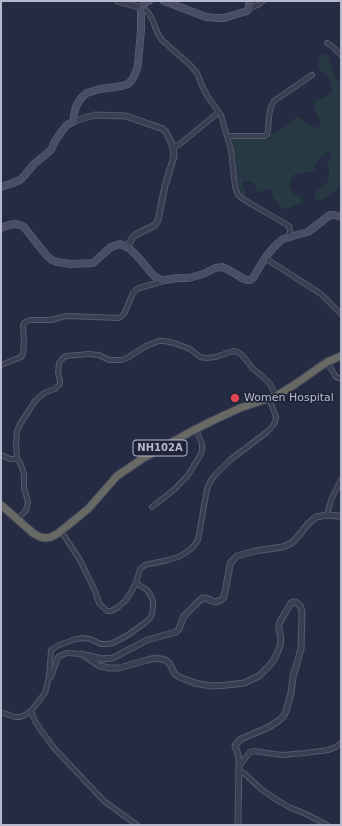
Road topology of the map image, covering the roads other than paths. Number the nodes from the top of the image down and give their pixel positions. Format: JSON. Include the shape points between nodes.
{"nodes":[{"id":1,"x":117,"y":1,"type":"edge"},
{"id":2,"x":149,"y":1,"type":"edge"},
{"id":3,"x":164,"y":1,"type":"edge"},
{"id":4,"x":249,"y":1,"type":"edge"},
{"id":5,"x":264,"y":1,"type":"edge"},
{"id":6,"x":142,"y":8,"type":"junction"},
{"id":7,"x":249,"y":8,"type":"junction"},
{"id":8,"x":327,"y":43,"type":"dead end"},
{"id":9,"x":341,"y":55,"type":"edge"},
{"id":10,"x":312,"y":75,"type":"dead end"},
{"id":11,"x":219,"y":112,"type":"junction"},
{"id":12,"x":74,"y":121,"type":"junction"},
{"id":13,"x":228,"y":136,"type":"junction"},
{"id":14,"x":173,"y":148,"type":"junction"},
{"id":15,"x":1,"y":187,"type":"edge"},
{"id":16,"x":341,"y":217,"type":"edge"},
{"id":17,"x":1,"y":228,"type":"edge"},
{"id":18,"x":289,"y":237,"type":"junction"},
{"id":19,"x":127,"y":247,"type":"junction"},
{"id":20,"x":265,"y":258,"type":"junction"},
{"id":21,"x":164,"y":280,"type":"junction"},
{"id":22,"x":341,"y":314,"type":"edge"},
{"id":23,"x":341,"y":356,"type":"edge"},
{"id":24,"x":327,"y":362,"type":"junction"},
{"id":25,"x":1,"y":365,"type":"edge"},
{"id":26,"x":341,"y":379,"type":"edge"},
{"id":27,"x":272,"y":397,"type":"junction"},
{"id":28,"x":196,"y":429,"type":"junction"},
{"id":29,"x":1,"y":455,"type":"edge"},
{"id":30,"x":18,"y":459,"type":"junction"},
{"id":31,"x":341,"y":480,"type":"edge"},
{"id":32,"x":1,"y":506,"type":"edge"},
{"id":33,"x":152,"y":507,"type":"dead end"},
{"id":34,"x":327,"y":515,"type":"junction"},
{"id":35,"x":341,"y":517,"type":"edge"},
{"id":36,"x":17,"y":520,"type":"junction"},
{"id":37,"x":61,"y":531,"type":"junction"},
{"id":38,"x":136,"y":583,"type":"junction"},
{"id":39,"x":82,"y":654,"type":"junction"},
{"id":40,"x":45,"y":693,"type":"junction"},
{"id":41,"x":31,"y":711,"type":"junction"},
{"id":42,"x":1,"y":712,"type":"edge"},
{"id":43,"x":341,"y":743,"type":"edge"},
{"id":44,"x":239,"y":768,"type":"junction"},
{"id":45,"x":137,"y":825,"type":"edge"},
{"id":46,"x":238,"y":825,"type":"edge"},
{"id":47,"x":327,"y":825,"type":"edge"}],
"edges":[{"from":1,"to":6,"type":"street"},
{"from":2,"to":6,"type":"main road"},
{"from":3,"to":7,"type":"main road","via":[[206,17],[224,18],[247,12]]},
{"from":4,"to":7,"type":"main road"},
{"from":5,"to":7,"type":"street"},
{"from":6,"to":11,"type":"street","via":[[148,12],[162,40],[197,73],[208,97]]},
{"from":6,"to":12,"type":"main road","via":[[139,54],[134,76],[128,84],[87,93],[78,101]]},
{"from":8,"to":9,"type":"street"},
{"from":10,"to":13,"type":"street","via":[[274,101],[265,136]]},
{"from":11,"to":13,"type":"street"},
{"from":11,"to":14,"type":"street"},
{"from":12,"to":14,"type":"street","via":[[95,115],[126,116],[163,129]]},
{"from":12,"to":15,"type":"main road","via":[[62,131],[51,150],[25,175],[14,183]]},
{"from":13,"to":18,"type":"street","via":[[238,195],[289,226]]},
{"from":14,"to":19,"type":"street","via":[[174,156],[158,220],[155,225],[133,237]]},
{"from":16,"to":18,"type":"main road","via":[[330,215],[308,232]]},
{"from":17,"to":19,"type":"main road","via":[[20,224],[44,253],[57,262],[93,263],[111,247],[120,244]]},
{"from":18,"to":20,"type":"main road","via":[[278,243]]},
{"from":19,"to":21,"type":"main road","via":[[154,276]]},
{"from":20,"to":21,"type":"main road","via":[[250,280],[222,267],[190,278]]},
{"from":20,"to":22,"type":"street","via":[[321,294]]},
{"from":21,"to":25,"type":"street","via":[[136,290],[124,314],[119,318],[62,316],[51,320],[27,321],[23,326],[23,354]]},
{"from":23,"to":24,"type":"highway","number":"NH102A"},
{"from":24,"to":26,"type":"street","via":[[336,377]]},
{"from":24,"to":27,"type":"highway","number":"NH102A"},
{"from":27,"to":28,"type":"highway","number":"NH102A","via":[[240,408]]},
{"from":27,"to":30,"type":"street","via":[[270,384],[243,356],[233,351],[206,358],[177,344],[159,341],[121,360],[110,360],[89,354],[66,356],[59,363],[60,384],[40,396],[20,424],[16,438]]},
{"from":27,"to":38,"type":"street","via":[[276,418],[272,427],[230,460],[210,482],[198,540],[193,547],[178,557],[145,565],[140,569]]},
{"from":28,"to":33,"type":"street","via":[[202,444],[201,454],[188,475]]},
{"from":28,"to":37,"type":"highway","number":"NH102A","via":[[125,470]]},
{"from":29,"to":30,"type":"street"},
{"from":30,"to":36,"type":"street","via":[[24,474],[28,502],[26,510]]},
{"from":31,"to":34,"type":"street"},
{"from":32,"to":36,"type":"highway","number":"NH102A"},
{"from":34,"to":35,"type":"street"},
{"from":34,"to":39,"type":"street","via":[[311,520],[292,543],[286,546],[237,556],[230,564],[224,597],[216,602],[206,598],[200,600],[184,616],[176,632],[147,640],[113,658]]},
{"from":36,"to":37,"type":"highway","number":"NH102A","via":[[40,537],[51,537]]},
{"from":37,"to":38,"type":"street","via":[[80,560],[99,603],[107,611],[117,608],[125,601]]},
{"from":38,"to":40,"type":"street","via":[[147,590],[153,601],[150,618],[113,643],[101,644],[82,638],[51,650]]},
{"from":39,"to":40,"type":"street","via":[[68,653],[58,657]]},
{"from":39,"to":44,"type":"street","via":[[100,666],[109,668],[161,658],[169,663],[179,677],[195,683],[214,686],[244,683],[259,676],[275,658],[281,642],[279,624],[291,603],[298,603],[302,613],[302,650],[286,711],[283,717],[269,727],[241,739],[236,744]]},
{"from":40,"to":41,"type":"street"},
{"from":41,"to":42,"type":"street","via":[[20,717]]},
{"from":41,"to":45,"type":"street","via":[[54,748],[104,801]]},
{"from":43,"to":44,"type":"street","via":[[330,750],[305,753],[282,755],[253,751]]},
{"from":44,"to":46,"type":"street"},
{"from":44,"to":47,"type":"street","via":[[266,793]]}]}
